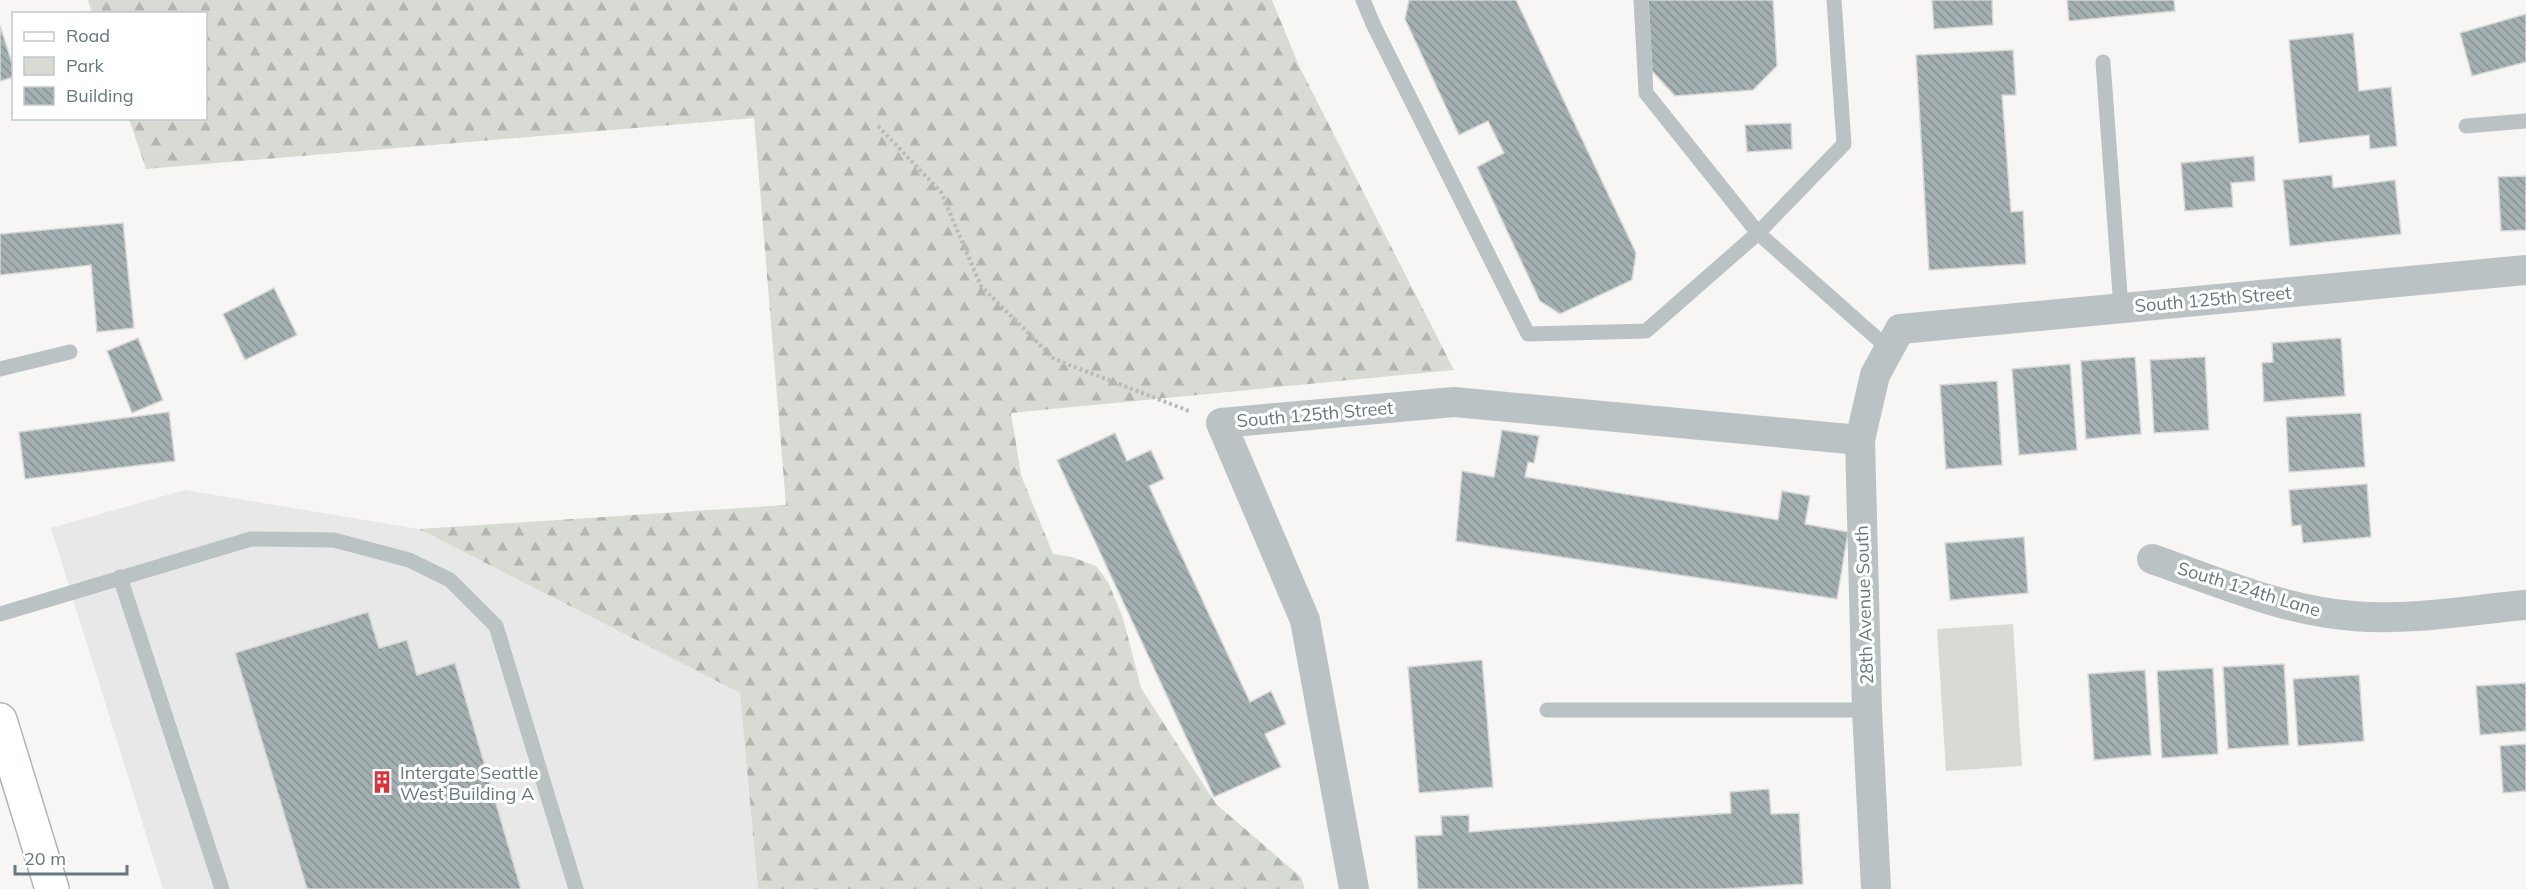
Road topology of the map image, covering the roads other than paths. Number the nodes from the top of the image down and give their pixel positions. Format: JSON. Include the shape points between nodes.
{"nodes":[{"id":1,"x":1363,"y":0,"type":"edge"},
{"id":2,"x":1641,"y":0,"type":"edge"},
{"id":3,"x":1833,"y":0,"type":"edge"},
{"id":4,"x":2103,"y":62,"type":"dead end"},
{"id":5,"x":2526,"y":121,"type":"edge"},
{"id":6,"x":2466,"y":126,"type":"dead end"},
{"id":7,"x":1758,"y":233,"type":"junction"},
{"id":8,"x":2526,"y":270,"type":"edge"},
{"id":9,"x":2121,"y":308,"type":"junction"},
{"id":10,"x":1895,"y":339,"type":"junction"},
{"id":11,"x":70,"y":352,"type":"dead end"},
{"id":12,"x":0,"y":369,"type":"edge"},
{"id":13,"x":1860,"y":440,"type":"junction"},
{"id":14,"x":2152,"y":559,"type":"dead end"},
{"id":15,"x":120,"y":577,"type":"junction"},
{"id":16,"x":2526,"y":605,"type":"edge"},
{"id":17,"x":0,"y":614,"type":"edge"},
{"id":18,"x":1547,"y":710,"type":"dead end"},
{"id":19,"x":1867,"y":710,"type":"junction"},
{"id":20,"x":0,"y":720,"type":"edge"},
{"id":21,"x":52,"y":889,"type":"edge"},
{"id":22,"x":222,"y":889,"type":"edge"},
{"id":23,"x":576,"y":889,"type":"edge"},
{"id":24,"x":1354,"y":889,"type":"edge"},
{"id":25,"x":1876,"y":889,"type":"edge"}],
"edges":[{"from":1,"to":7,"type":"lane","via":[[1528,334],[1646,331]]},
{"from":2,"to":7,"type":"lane","via":[[1646,93]]},
{"from":3,"to":7,"type":"lane","via":[[1844,144]]},
{"from":4,"to":9,"type":"lane"},
{"from":5,"to":6,"type":"lane"},
{"from":7,"to":10,"type":"lane"},
{"from":8,"to":9,"type":"street","name":"South 125th Street"},
{"from":9,"to":10,"type":"street","name":"South 125th Street"},
{"from":10,"to":13,"type":"street","name":"28th Avenue South","via":[[1875,375]]},
{"from":11,"to":12,"type":"lane"},
{"from":13,"to":19,"type":"street","name":"28th Avenue South"},
{"from":13,"to":24,"type":"street","name":"South 125th Street","via":[[1454,402],[1221,423],[1305,620]]},
{"from":14,"to":16,"type":"street","name":"South 124th Lane","via":[[2305,608],[2352,616],[2391,617]]},
{"from":15,"to":17,"type":"lane"},
{"from":15,"to":22,"type":"lane"},
{"from":15,"to":23,"type":"lane","via":[[251,539],[300,538],[334,540],[375,550],[410,560],[450,580],[496,626]]},
{"from":18,"to":19,"type":"lane"},
{"from":19,"to":25,"type":"street","name":"28th Avenue South"},
{"from":20,"to":21,"type":"main road"}]}
